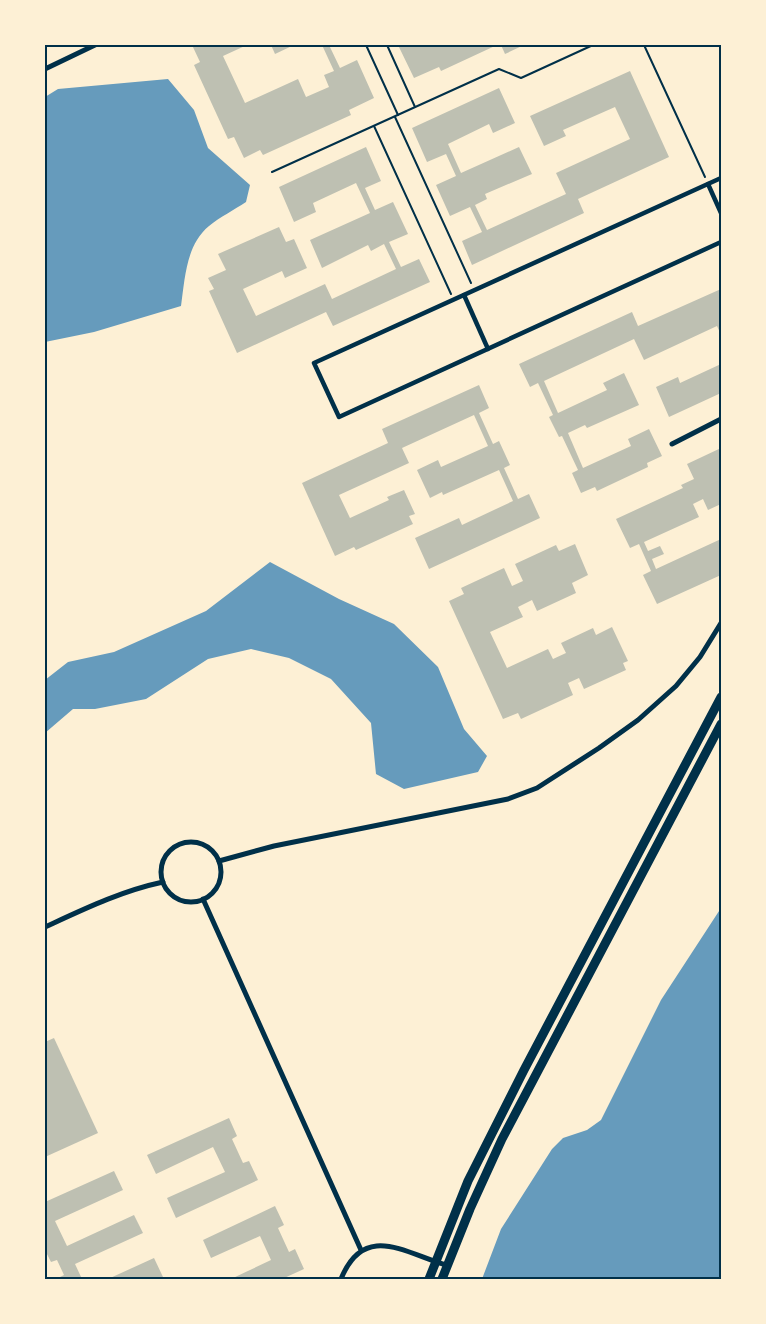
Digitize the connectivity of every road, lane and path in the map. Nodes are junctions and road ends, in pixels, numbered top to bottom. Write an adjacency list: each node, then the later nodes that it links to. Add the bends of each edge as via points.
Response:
1 (96, 45): 6 (street)
2 (366, 45): 8 (path)
3 (387, 45): 7 (path)
4 (593, 45): 7 (path, via 521,78 499,69)
5 (644, 45): 12 (path)
6 (45, 69)
7 (415, 107): 8 (path)
8 (396, 116): 9 (path); 15 (path)
9 (374, 126): 10 (path); 17 (path)
10 (272, 172)
11 (721, 178): 12 (street)
12 (708, 184): 13 (street); 15 (street)
13 (721, 213)
14 (721, 242): 18 (street)
15 (474, 290): 16 (street)
16 (464, 295): 17 (street); 18 (street)
17 (453, 300): 18 (street, via 314,363 339,417)
18 (488, 349)
19 (721, 419): 20 (street)
20 (672, 444)
21 (721, 623): 24 (street, via 676,686 644,715 537,788 508,799 274,846)
22 (721, 697): 29 (street, via 524,1070 468,1181)
23 (721, 724): 30 (street, via 502,1139)
24 (219, 861): 25 (street, via 212,850 201,843 182,843 166,856 161,869); 26 (street, via 220,880 214,891)
25 (163, 882): 26 (street, via 171,894 182,900); 27 (street, via 137,888)
26 (203, 899): 28 (street)
27 (45, 926)
28 (361, 1250): 29 (street, via 376,1245 391,1246); 31 (street, via 352,1258)
29 (434, 1262): 30 (street); 32 (street)
30 (446, 1265): 33 (street)
31 (341, 1279)
32 (429, 1279)
33 (442, 1279)

